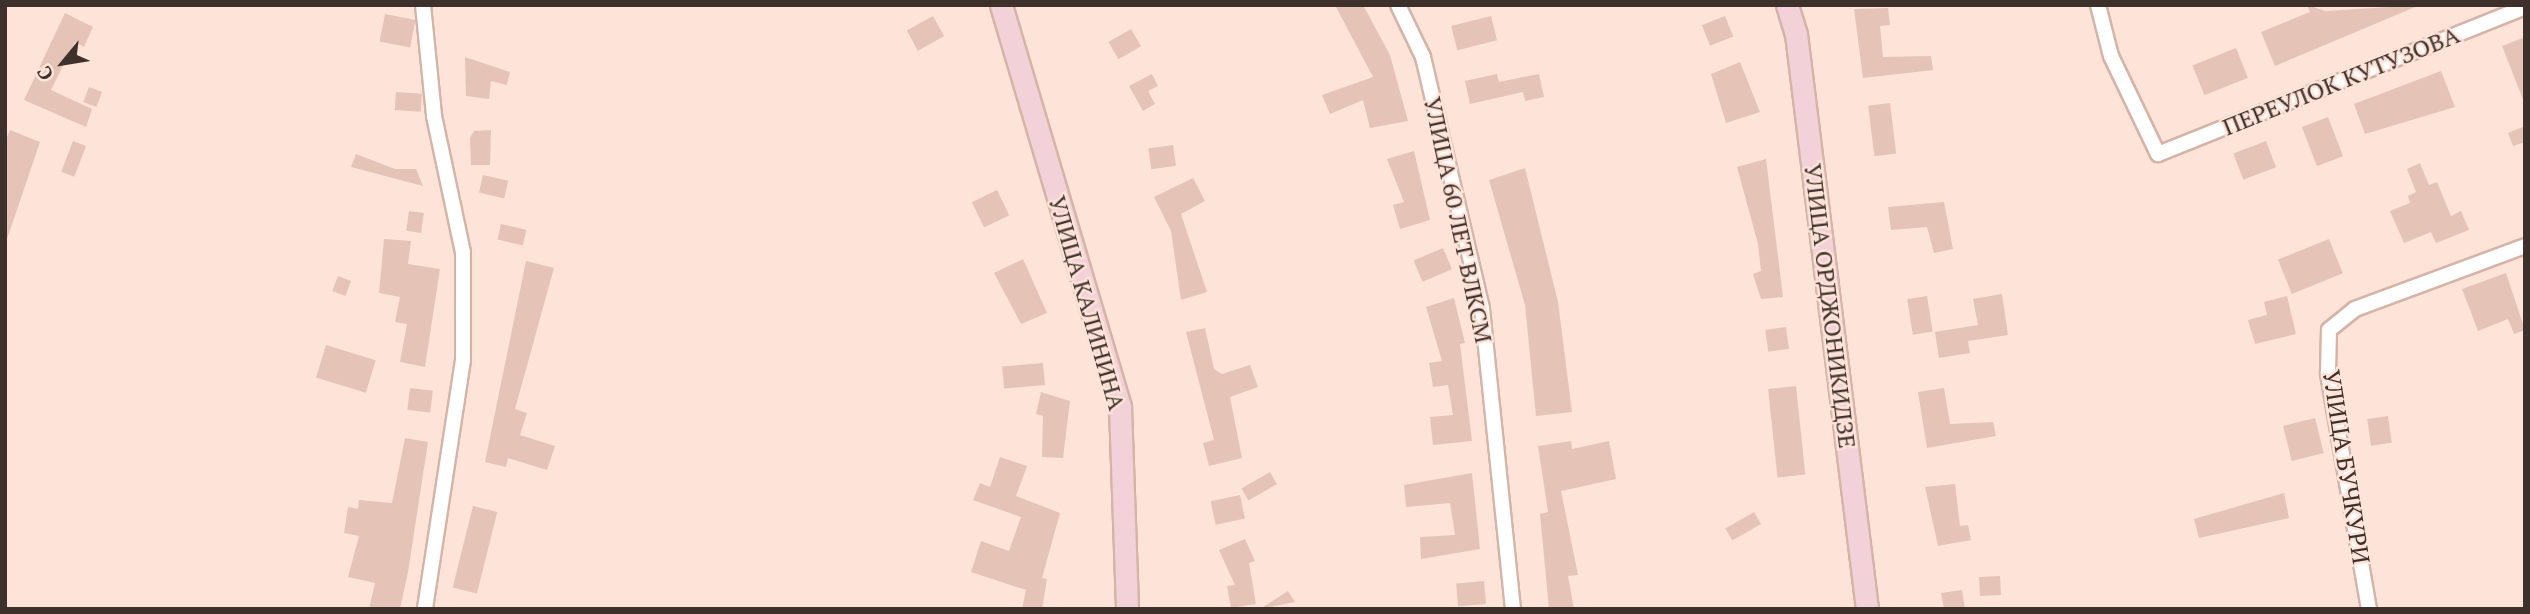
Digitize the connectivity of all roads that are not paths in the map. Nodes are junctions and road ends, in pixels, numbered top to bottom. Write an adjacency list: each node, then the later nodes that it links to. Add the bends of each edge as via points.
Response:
1 (423, 5): 8 (street, via 434,116 463,252 463,360)
2 (1001, 5): 9 (street, УЛИЦА КАЛИНИНА, via 1120,407)
3 (1398, 5): 10 (street, УЛИЦА 60 ЛЕТ ВЛКСМ, via 1423,57 1482,309)
4 (1787, 5): 11 (street, УЛИЦА ОРДЖОНИКИДЗЕ, via 1796,34)
5 (2098, 5): 6 (street, ПЕРЕУЛОК КУТУЗОВА, via 2111,56 2158,154)
6 (2525, 7)
7 (2525, 246): 12 (street, УЛИЦА БУЧКУРИ, via 2355,309 2329,330 2328,373)
8 (425, 609)
9 (1127, 609)
10 (1513, 609)
11 (1867, 609)
12 (2369, 609)

